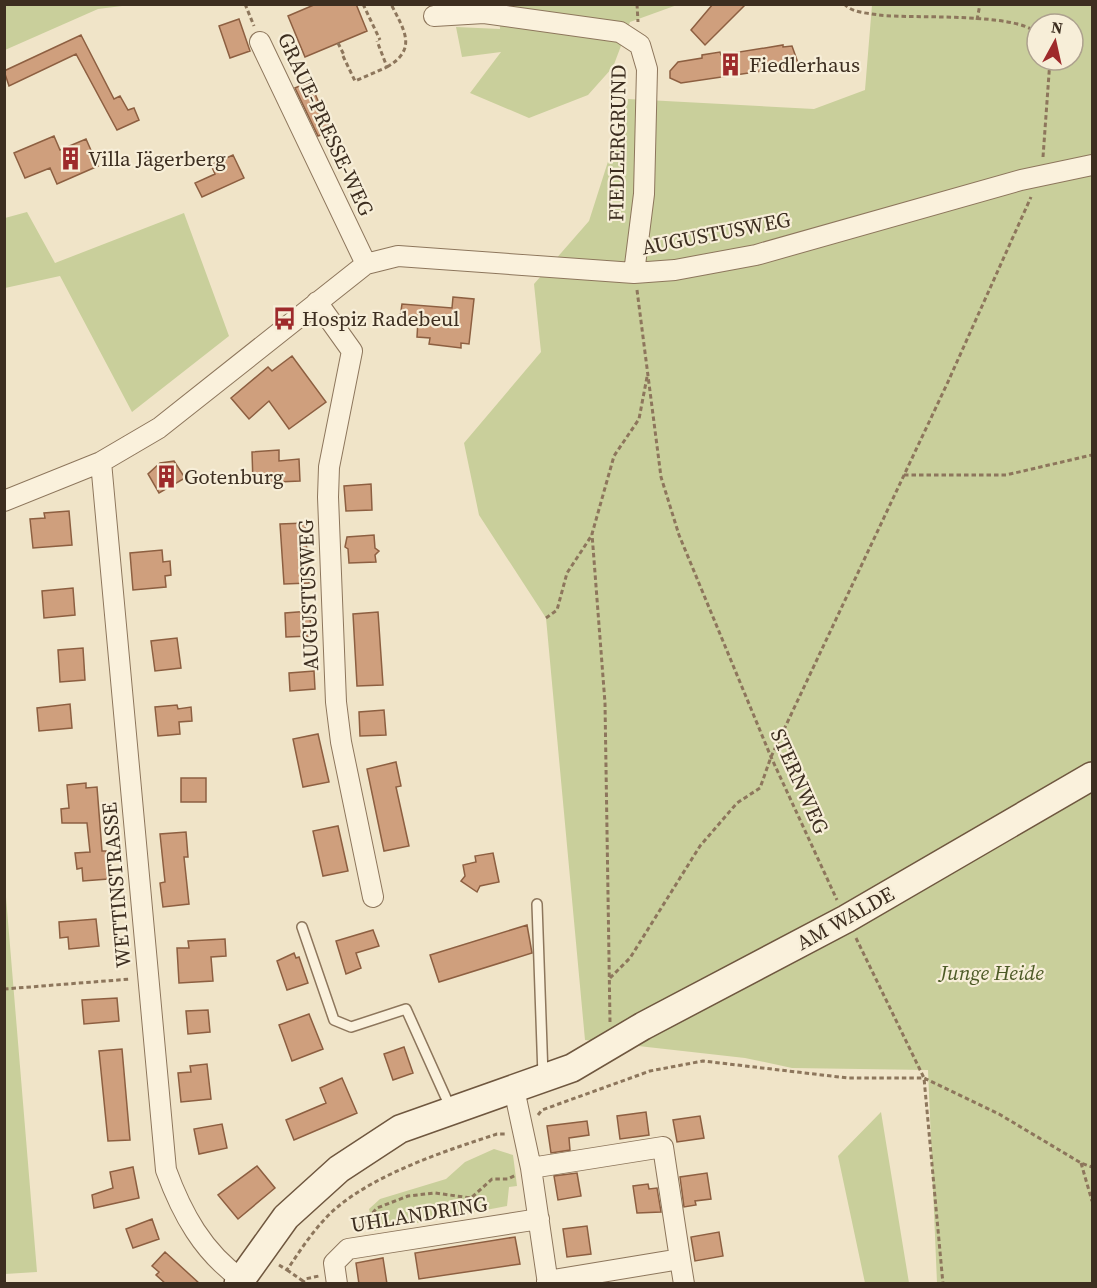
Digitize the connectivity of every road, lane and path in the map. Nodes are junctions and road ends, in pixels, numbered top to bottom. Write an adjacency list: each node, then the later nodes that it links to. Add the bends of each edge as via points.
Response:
1 (245, 4): 9 (path, GRAUE-PRESSE-WEG)
2 (363, 4): 11 (path)
3 (392, 4): 11 (path, via 403,28 406,47 399,60)
4 (844, 4): 7 (path, via 857,12)
5 (980, 4): 7 (path)
6 (434, 16): 16 (street, FIEDLERGRUND, via 484,14 620,32 640,45 647,69 644,194)
7 (977, 20): 8 (path, via 1002,20)
8 (1025, 29)
9 (260, 42): 15 (street, GRAUE-PRESSE-WEG, via 282,80)
10 (338, 43): 11 (path, via 355,81)
11 (387, 67)
12 (1049, 72): 14 (path)
13 (1092, 165): 14 (street, AUGUSTUSWEG)
14 (1040, 175): 16 (street, AUGUSTUSWEG, via 756,255 675,270); 21 (path)
15 (366, 264): 16 (street, AUGUSTUSWEG, via 398,256); 17 (street, AUGUSTUSWEG)
16 (634, 273): 18 (path, STERNWEG)
17 (317, 302): 20 (street, AUGUSTUSWEG, via 159,428); 27 (street, AUGUSTUSWEG, via 352,351 329,467 336,702)
18 (647, 373): 23 (path, via 639,419 614,456); 25 (path, STERNWEG, via 661,477 679,535)
19 (1092, 455): 21 (path, via 1006,475)
20 (101, 462): 22 (street, AUGUSTUSWEG); 31 (street, WETTINSTRASSE)
21 (904, 475): 25 (path)
22 (4, 501)
23 (592, 534): 24 (path, via 567,573 557,610); 32 (path, via 605,703)
24 (546, 618)
25 (771, 757): 29 (path, STERNWEG); 32 (path, via 760,788 737,803 700,846 630,958)
26 (1092, 776): 29 (street, AM WALDE)
27 (374, 897)
28 (537, 904): 36 (lane)
29 (846, 919): 34 (street, AM WALDE); 35 (path, STERNWEG)
30 (302, 927): 38 (lane, via 333,1020 351,1027 406,1008)
31 (148, 978): 33 (path); 51 (street, WETTINSTRASSE, via 166,1170 187,1221 220,1264)
32 (610, 978): 34 (path)
33 (4, 989)
34 (603, 1050): 36 (street, AM WALDE)
35 (924, 1078): 39 (path, via 848,1078 703,1060 650,1071 542,1110); 40 (path, via 999,1114); 55 (path)
36 (543, 1079): 37 (street, AM WALDE)
37 (514, 1089): 38 (street, AM WALDE); 39 (street)
38 (452, 1111): 51 (street, AM WALDE, via 400,1129 339,1170 286,1217)
39 (525, 1135): 42 (street); 48 (path, via 497,1134 443,1151 389,1175 336,1209)
40 (1081, 1163): 41 (path); 43 (path)
41 (1092, 1167)
42 (531, 1168): 44 (street); 45 (path, via 508,1179 492,1179 471,1198 435,1193 391,1201 377,1208 350,1238); 46 (street, via 663,1147)
43 (1092, 1201)
44 (538, 1219): 45 (street, UHLANDRING); 53 (street)
45 (348, 1249): 50 (street, UHLANDRING, via 334,1263)
46 (680, 1259): 49 (street); 54 (street)
47 (278, 1264): 48 (path)
48 (287, 1270): 52 (path)
49 (645, 1274): 53 (street)
50 (329, 1279): 52 (path)
51 (240, 1281)
52 (303, 1282)
53 (547, 1282)
54 (684, 1284)
55 (943, 1284)

